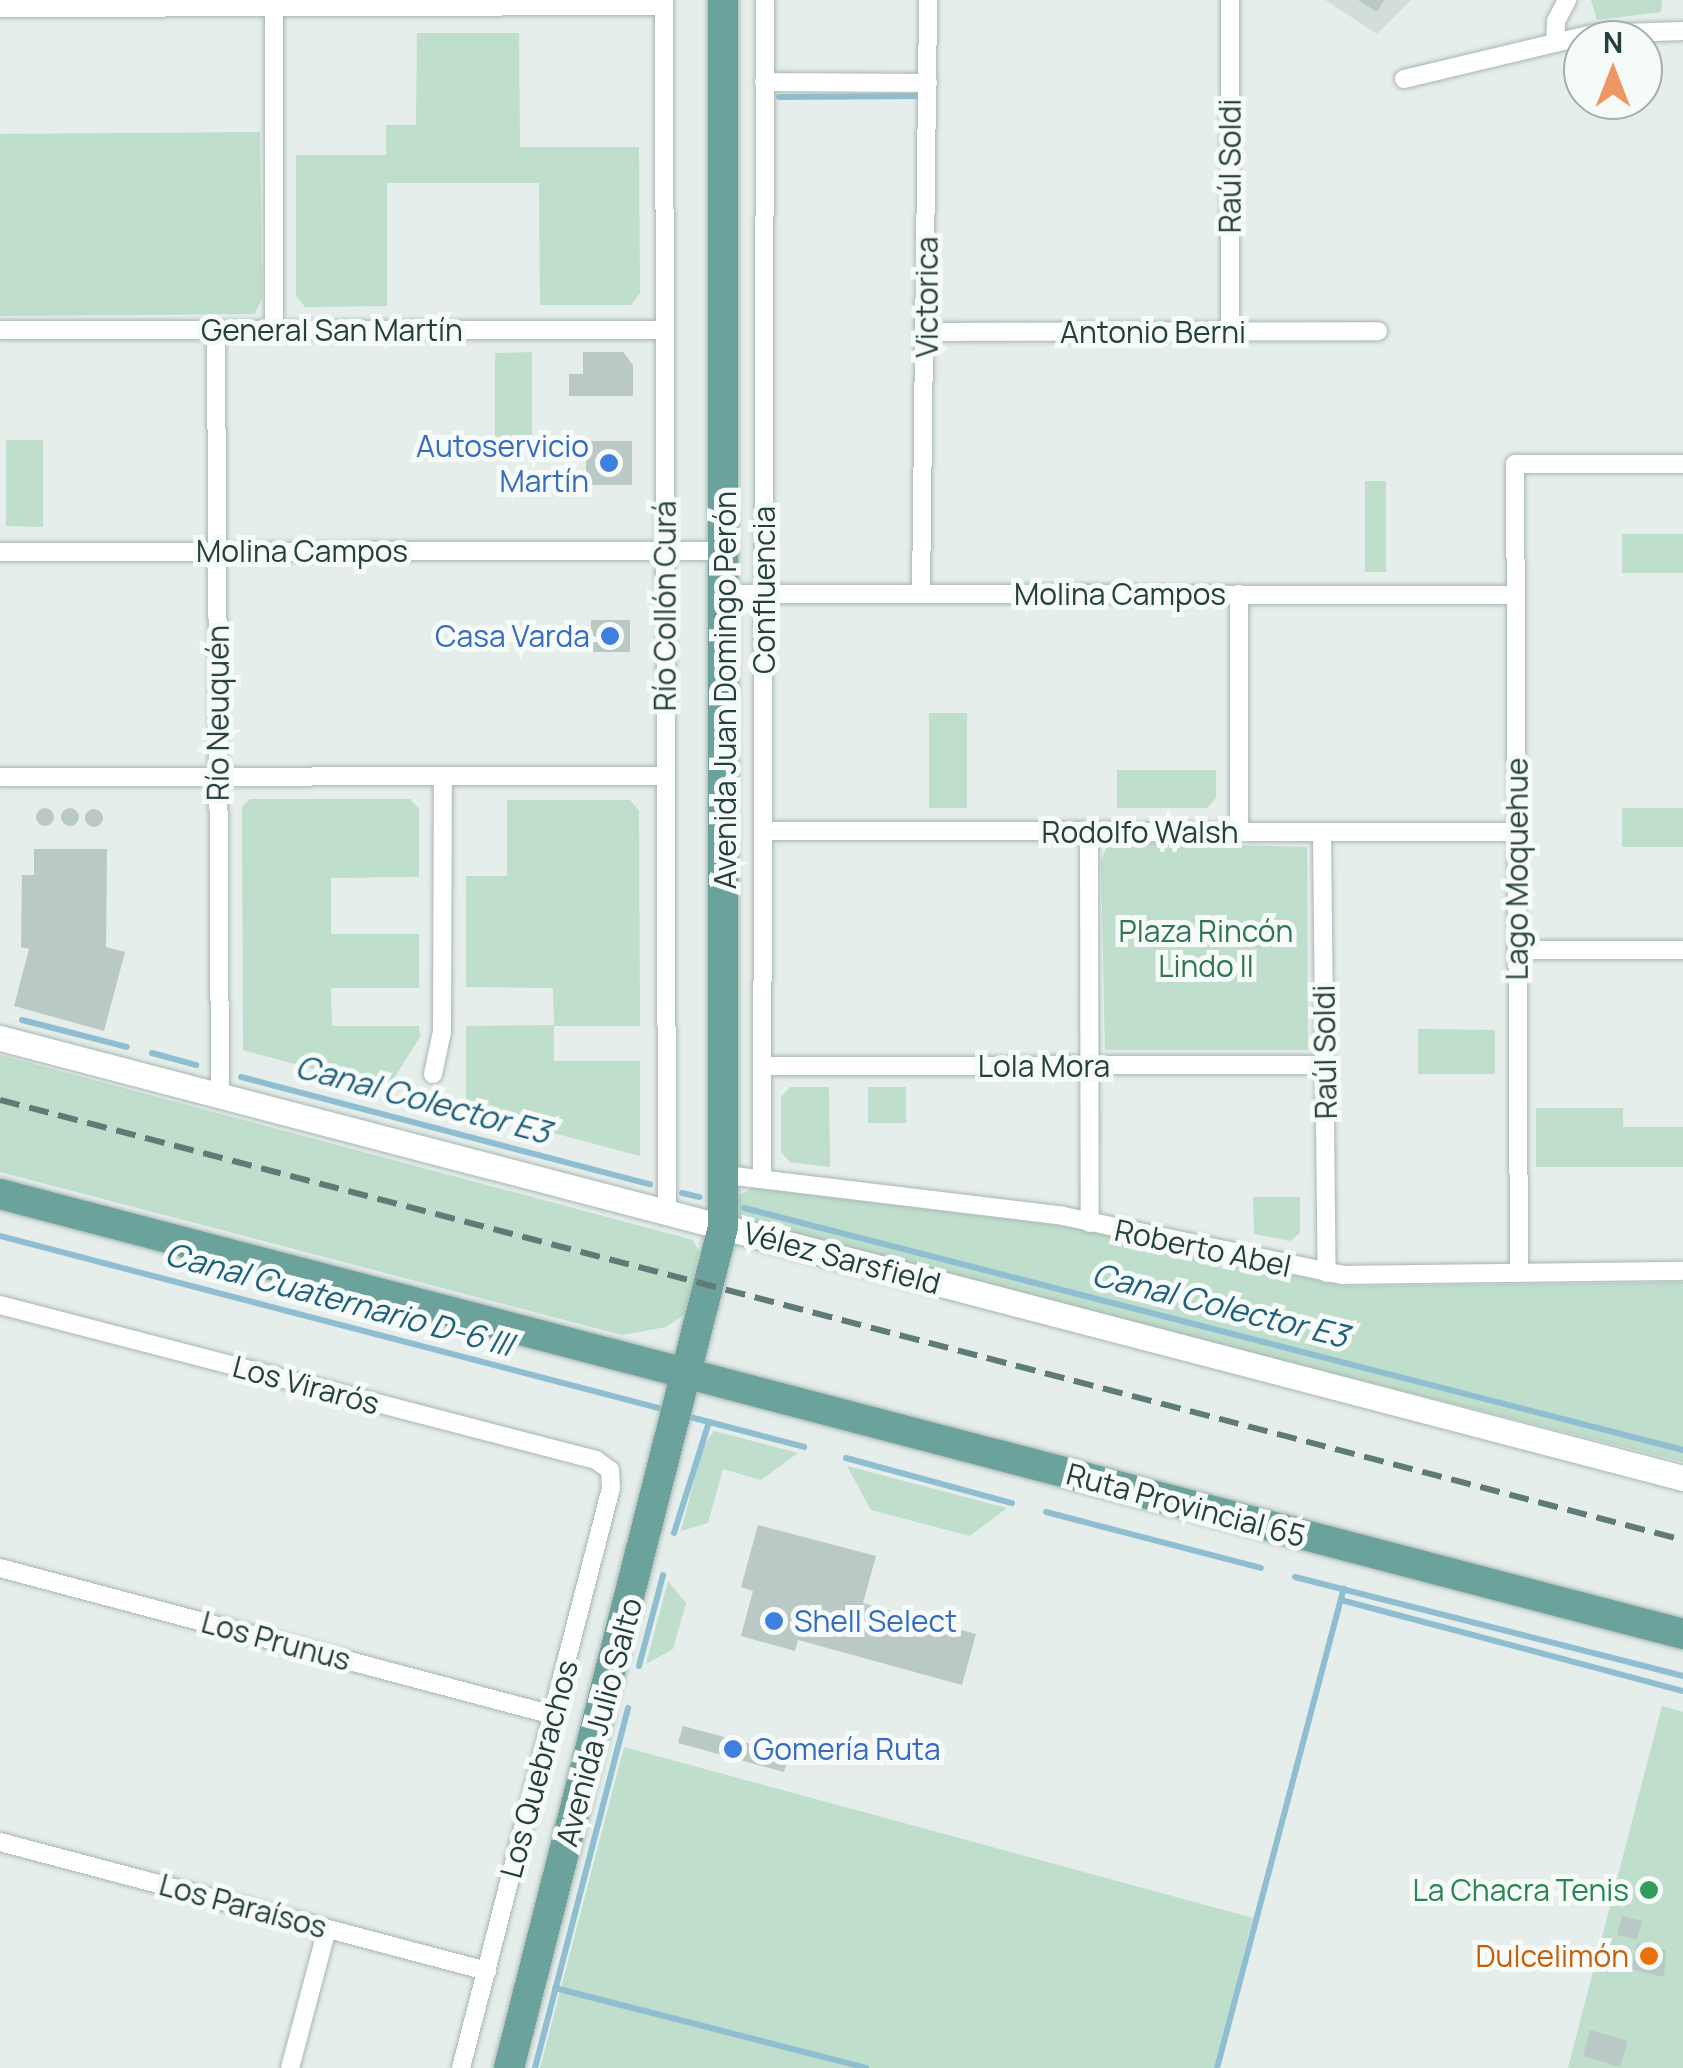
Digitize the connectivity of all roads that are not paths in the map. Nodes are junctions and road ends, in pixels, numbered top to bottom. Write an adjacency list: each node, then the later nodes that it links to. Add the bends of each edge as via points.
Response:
1 (723, 0): 24 (main road, Avenida Juan Domingo Perón)
2 (764, 0): 12 (street, Confluencia)
3 (928, 0): 13 (street, Victorica)
4 (1230, 0): 18 (street, Raúl Soldi)
5 (1567, 0): 10 (street, via 1556,20)
6 (664, 3): 7 (street); 17 (street, Río Collón Curá)
7 (274, 4): 8 (street); 16 (street)
8 (0, 8)
9 (1683, 31): 10 (street, via 1608,32)
10 (1555, 43): 11 (street)
11 (1404, 79)
12 (764, 82): 13 (street); 27 (street, Confluencia)
13 (928, 82): 20 (street, Victorica)
14 (0, 330): 15 (street, General San Martín)
15 (216, 330): 16 (street, General San Martín); 22 (street, Río Neuquén)
16 (274, 330): 17 (street, General San Martín)
17 (664, 330): 23 (street, Río Collón Curá)
18 (1230, 331): 19 (street, Antonio Berni); 20 (street, Antonio Berni)
19 (1378, 331)
20 (927, 332): 28 (street, Victorica)
21 (1683, 464): 30 (street, Lago Moquehue, via 1515,464)
22 (217, 551): 23 (street, Molina Campos); 25 (street, Molina Campos); 32 (street, Río Neuquén)
23 (664, 551): 24 (street, Molina Campos); 34 (street, Río Collón Curá)
24 (724, 551): 26 (main road, Avenida Juan Domingo Perón)
25 (0, 552)
26 (724, 594): 27 (street, Molina Campos); 48 (main road, Avenida Juan Domingo Perón)
27 (764, 594): 28 (street, Molina Campos); 35 (street, Confluencia)
28 (921, 594): 29 (street, Molina Campos)
29 (1239, 594): 30 (street, Molina Campos); 37 (street)
30 (1516, 595): 39 (street, Lago Moquehue)
31 (0, 776): 32 (street)
32 (218, 776): 33 (street); 47 (street, Río Neuquén)
33 (442, 776): 34 (street); 46 (street, via 442,1032)
34 (664, 776): 51 (street, Río Collón Curá)
35 (763, 831): 36 (street, Rodolfo Walsh); 43 (street, Confluencia)
36 (1089, 832): 37 (street, Rodolfo Walsh); 44 (street)
37 (1239, 832): 38 (street, Rodolfo Walsh)
38 (1322, 832): 39 (street, Rodolfo Walsh); 45 (street, Raúl Soldi)
39 (1517, 832): 40 (street, Lago Moquehue)
40 (1518, 950): 41 (street); 56 (street, Lago Moquehue)
41 (1683, 950)
42 (0, 1038): 47 (street, Vélez Sarsfield)
43 (763, 1066): 44 (street, Lola Mora); 49 (street, Confluencia)
44 (1090, 1066): 45 (street, Lola Mora); 52 (street)
45 (1325, 1066): 55 (street, Raúl Soldi)
46 (433, 1074)
47 (220, 1096): 51 (street, Vélez Sarsfield)
48 (726, 1174): 49 (street, Roberto Abel); 53 (main road, Avenida Juan Domingo Perón)
49 (762, 1179): 52 (street, Roberto Abel)
50 (0, 1194): 58 (main road, Ruta Provincial 65)
51 (667, 1212): 53 (street, Vélez Sarsfield)
52 (1090, 1223): 55 (street, Roberto Abel)
53 (723, 1227): 58 (main road, Avenida Juan Domingo Perón); 60 (street, Vélez Sarsfield)
54 (1683, 1271): 56 (street, Roberto Abel)
55 (1327, 1273): 56 (street, Roberto Abel)
56 (1519, 1274)
57 (0, 1305): 59 (street, Los Virarós, via 596,1460)
58 (690, 1376): 62 (main road, Ruta Provincial 65); 69 (main road, Avenida Julio Salto)
59 (610, 1470): 63 (street, Los Quebrachos, via 612,1488)
60 (1683, 1478)
61 (0, 1568): 63 (street, Los Prunus)
62 (1683, 1634)
63 (553, 1714): 66 (street, Los Quebrachos)
64 (0, 1842): 65 (street, Los Paraísos)
65 (327, 1928): 66 (street, Los Paraísos); 67 (street)
66 (486, 1971): 68 (street, Los Quebrachos)
67 (290, 2068)
68 (462, 2068)
69 (509, 2068)

